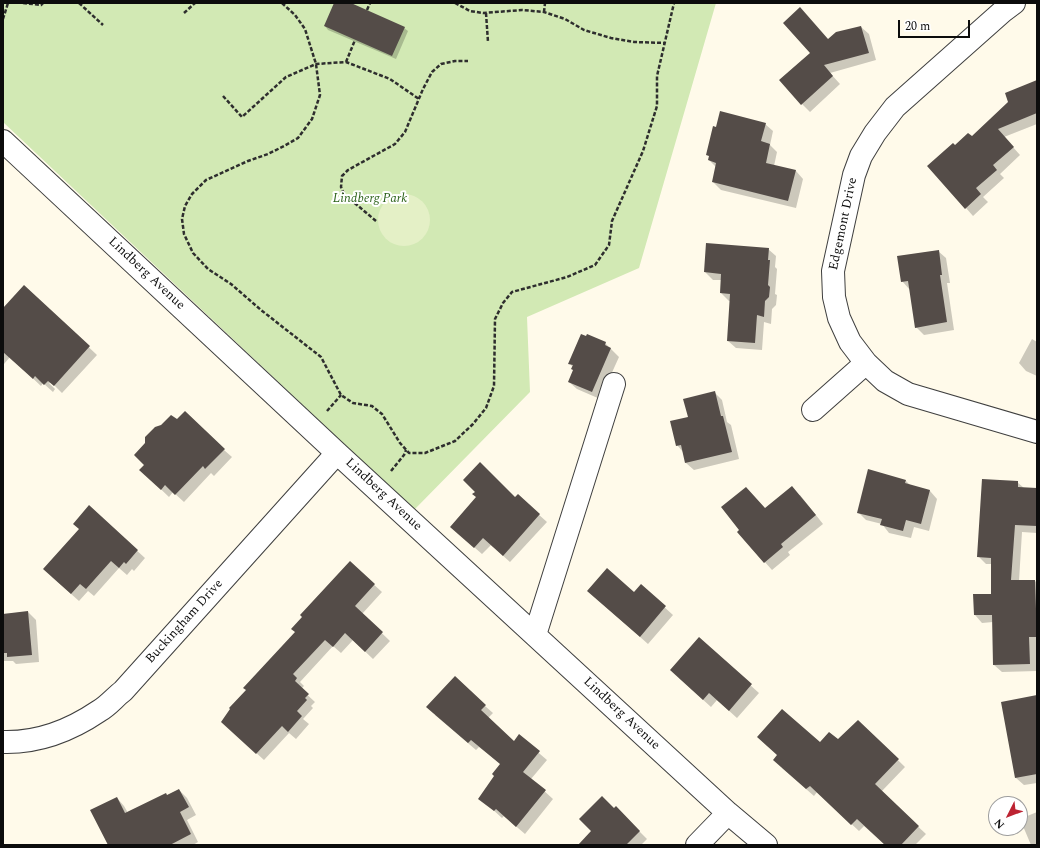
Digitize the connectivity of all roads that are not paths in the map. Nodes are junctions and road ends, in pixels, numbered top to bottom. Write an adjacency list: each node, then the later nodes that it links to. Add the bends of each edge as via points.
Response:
1 (1014, 3): 3 (street, Edgemont Drive, via 895,107 874,133 861,156 854,175 833,271 834,297 839,318 850,342)
2 (3, 141): 7 (street, Lindberg Avenue)
3 (866, 363): 5 (street); 6 (street, Edgemont Drive, via 885,381 908,394)
4 (614, 384): 8 (street)
5 (813, 410)
6 (1037, 432)
7 (338, 453): 8 (street, Lindberg Avenue); 9 (street, Buckingham Drive, via 123,691 101,710 70,728 42,738)
8 (535, 636): 10 (street, Lindberg Avenue)
9 (3, 742)
10 (728, 813): 11 (street); 12 (street, Lindberg Avenue)
11 (697, 845)
12 (766, 845)

